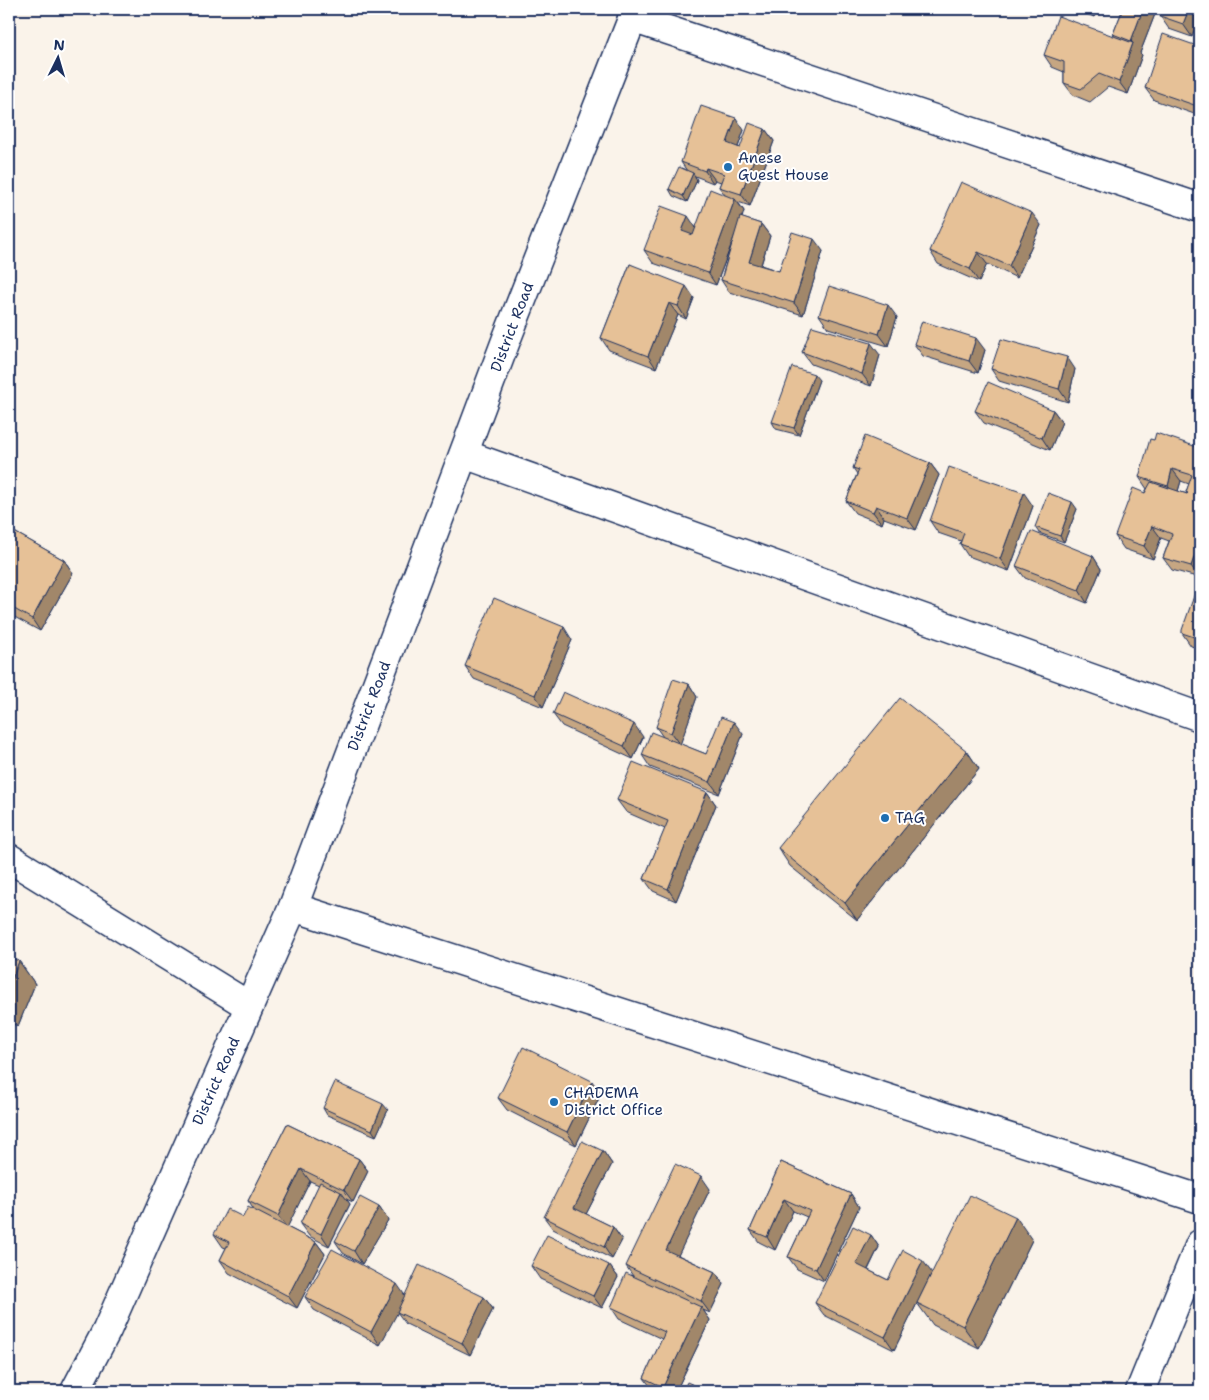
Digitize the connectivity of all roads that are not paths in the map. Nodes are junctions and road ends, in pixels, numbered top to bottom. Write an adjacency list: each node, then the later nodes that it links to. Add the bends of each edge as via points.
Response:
1 (634, 14): 2 (street); 3 (street, District Road)
2 (1200, 208)
3 (464, 454): 4 (street); 6 (street, District Road)
4 (1200, 717)
5 (9, 858): 7 (street)
6 (293, 907): 7 (street, District Road); 8 (street)
7 (249, 1006): 10 (street, District Road, via 110,1322)
8 (1200, 1199)
9 (1200, 1244): 11 (street)
10 (75, 1391)
11 (1140, 1391)

